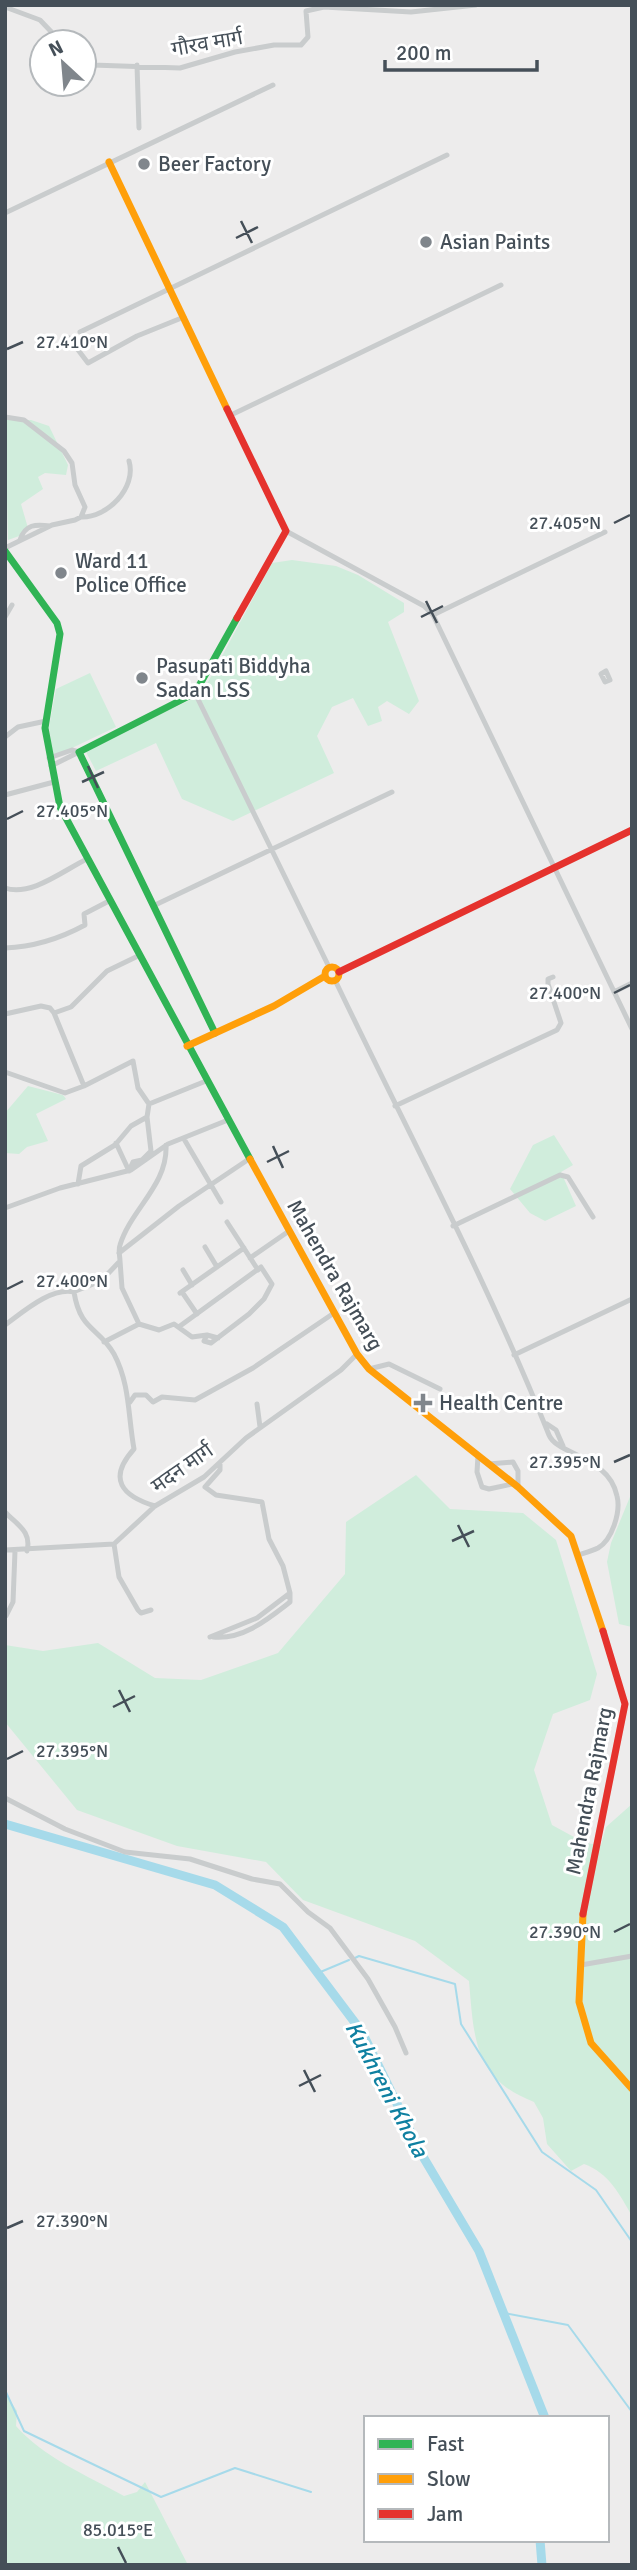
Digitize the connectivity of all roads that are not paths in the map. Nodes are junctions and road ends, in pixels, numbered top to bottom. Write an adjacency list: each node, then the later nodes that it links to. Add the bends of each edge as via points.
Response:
1 (476, 5): 5 (street, गौरव मार्ग, via 411,12 324,7 306,11 308,37 301,45 235,51 180,68)
2 (5, 7): 3 (street, via 40,20)
3 (48, 28)
4 (98, 65): 5 (street, गौरव मार्ग)
5 (137, 65): 7 (street)
6 (273, 85): 9 (street)
7 (139, 128)
8 (447, 155): 12 (street)
9 (109, 162): 10 (street); 12 (main road)
10 (6, 212)
11 (501, 285): 16 (street)
12 (170, 289): 13 (main road); 14 (street)
13 (184, 317): 15 (street, via 136,336 88,363); 16 (main road)
14 (80, 332)
15 (69, 338)
16 (231, 415): 20 (main road)
17 (5, 417): 19 (street, via 24,420 66,453 85,507)
18 (129, 461): 19 (street, via 131,481 119,500 90,517)
19 (80, 517): 22 (street, via 50,526)
20 (286, 531): 24 (street); 26 (main road)
21 (605, 532): 24 (street)
22 (5, 550): 27 (main road, Mahendra Rajmarg, via 60,634)
23 (12, 605): 25 (street)
24 (433, 615): 37 (street)
25 (5, 617)
26 (195, 693): 29 (main road); 35 (street)
27 (46, 722): 28 (street, via 18,727); 30 (main road, Mahendra Rajmarg)
28 (5, 737)
29 (79, 752): 30 (street); 40 (main road)
30 (50, 762): 31 (main road, Mahendra Rajmarg)
31 (54, 782): 33 (street); 36 (main road, Mahendra Rajmarg, via 60,807)
32 (392, 792): 35 (street)
33 (5, 795)
34 (632, 830): 37 (main road)
35 (272, 849): 40 (street); 43 (street)
36 (87, 859): 38 (street, via 29,888); 39 (main road, Mahendra Rajmarg)
37 (554, 867): 44 (main road); 49 (street)
38 (5, 888)
39 (109, 901): 41 (street, via 84,914 85,925 66,936); 42 (main road, Mahendra Rajmarg)
40 (153, 906): 53 (main road)
41 (5, 948)
42 (138, 956): 50 (street, via 107,971 71,1007); 54 (main road, Mahendra Rajmarg)
43 (329, 967): 44 (main road); 45 (main road)
44 (339, 971): 47 (main road)
45 (325, 976): 47 (main road); 53 (main road)
46 (553, 976): 59 (street, via 548,985 561,1023 557,1030)
47 (335, 980): 59 (street)
48 (632, 984): 49 (street)
49 (614, 992): 52 (street)
50 (54, 1013): 51 (street, via 41,1006); 57 (street)
51 (5, 1014)
52 (632, 1029)
53 (215, 1033): 54 (main road)
54 (187, 1046): 56 (main road, Mahendra Rajmarg)
55 (5, 1072): 57 (street, via 65,1093)
56 (206, 1081): 58 (street); 61 (main road, Mahendra Rajmarg)
57 (84, 1086): 58 (street, via 133,1061 138,1088)
58 (149, 1104): 60 (street)
59 (395, 1106): 73 (street)
60 (148, 1117): 63 (street, via 131,1126); 66 (street, via 151,1151 133,1162)
61 (228, 1120): 62 (street); 65 (main road, Mahendra Rajmarg)
62 (184, 1139): 64 (street); 68 (street)
63 (116, 1143): 66 (street); 67 (street, via 82,1166)
64 (166, 1145): 66 (street); 77 (street, via 167,1161)
65 (250, 1159): 68 (street); 74 (main road, Mahendra Rajmarg)
66 (129, 1171): 67 (street)
67 (78, 1184): 70 (street)
68 (211, 1186): 69 (street); 77 (street)
69 (221, 1202)
70 (5, 1208)
71 (593, 1217): 73 (street, via 568,1177 560,1175)
72 (227, 1222): 76 (street)
73 (453, 1226): 93 (street)
74 (289, 1231): 78 (street); 86 (main road, Mahendra Rajmarg)
75 (205, 1247): 80 (street)
76 (244, 1248): 78 (street); 80 (street)
77 (118, 1253): 79 (street)
78 (250, 1258): 82 (street)
79 (120, 1261): 84 (street, via 101,1281); 88 (street, via 122,1288)
80 (217, 1267): 83 (street)
81 (183, 1270): 83 (street)
82 (258, 1270): 87 (street); 90 (street, via 261,1268 272,1284 264,1299 218,1338 207,1343 207,1335 192,1337)
83 (192, 1285): 87 (street, via 181,1292)
84 (73, 1292): 89 (street, via 64,1290); 91 (street, via 81,1319)
85 (632, 1299): 93 (street)
86 (334, 1313): 92 (main road, Mahendra Rajmarg); 96 (street, via 253,1368 195,1400 162,1397 153,1402 146,1395 135,1395)
87 (197, 1314): 90 (street)
88 (139, 1324): 90 (street, via 159,1330 169,1324); 91 (street)
89 (5, 1325)
90 (180, 1326)
91 (104, 1342): 96 (street, via 114,1354)
92 (357, 1354): 94 (main road, Mahendra Rajmarg); 98 (street, मदन मार्ग)
93 (514, 1355): 109 (street, via 551,1439 600,1468 615,1489 616,1521 601,1546)
94 (369, 1369): 95 (street, via 389,1364); 99 (main road, Mahendra Rajmarg)
95 (440, 1389)
96 (129, 1402): 103 (street, via 134,1449 122,1465 121,1484 133,1499)
97 (257, 1404): 98 (street)
98 (260, 1427): 100 (street, मदन मार्ग)
99 (478, 1456): 101 (main road, Mahendra Rajmarg); 102 (street, via 482,1487)
100 (220, 1464): 103 (street, मदन मार्ग); 110 (street, via 205,1487 216,1496 262,1502 269,1539)
101 (488, 1464): 102 (main road, Mahendra Rajmarg); 102 (street, via 513,1462 518,1471)
102 (516, 1485): 109 (main road, Mahendra Rajmarg, via 570,1536)
103 (155, 1506): 105 (street, मदन मार्ग)
104 (5, 1512): 108 (street, via 23,1527)
105 (114, 1544): 108 (street); 111 (street, via 121,1581 141,1613)
106 (5, 1550): 107 (street)
107 (15, 1551): 108 (street); 112 (street, via 13,1602)
108 (27, 1551)
109 (578, 1555): 115 (main road, Mahendra Rajmarg, via 625,1704 582,1920)
110 (290, 1593): 110 (street, via 257,1618 210,1637 243,1633 263,1623 290,1602)
111 (151, 1610)
112 (6, 1616)
113 (5, 1798): 116 (street, via 65,1829 125,1852 190,1859 280,1884 330,1928 368,1979)
114 (632, 1956): 115 (street)
115 (580, 1965): 117 (main road, Mahendra Rajmarg, via 579,2002 591,2043)
116 (406, 2053)
117 (632, 2089)

